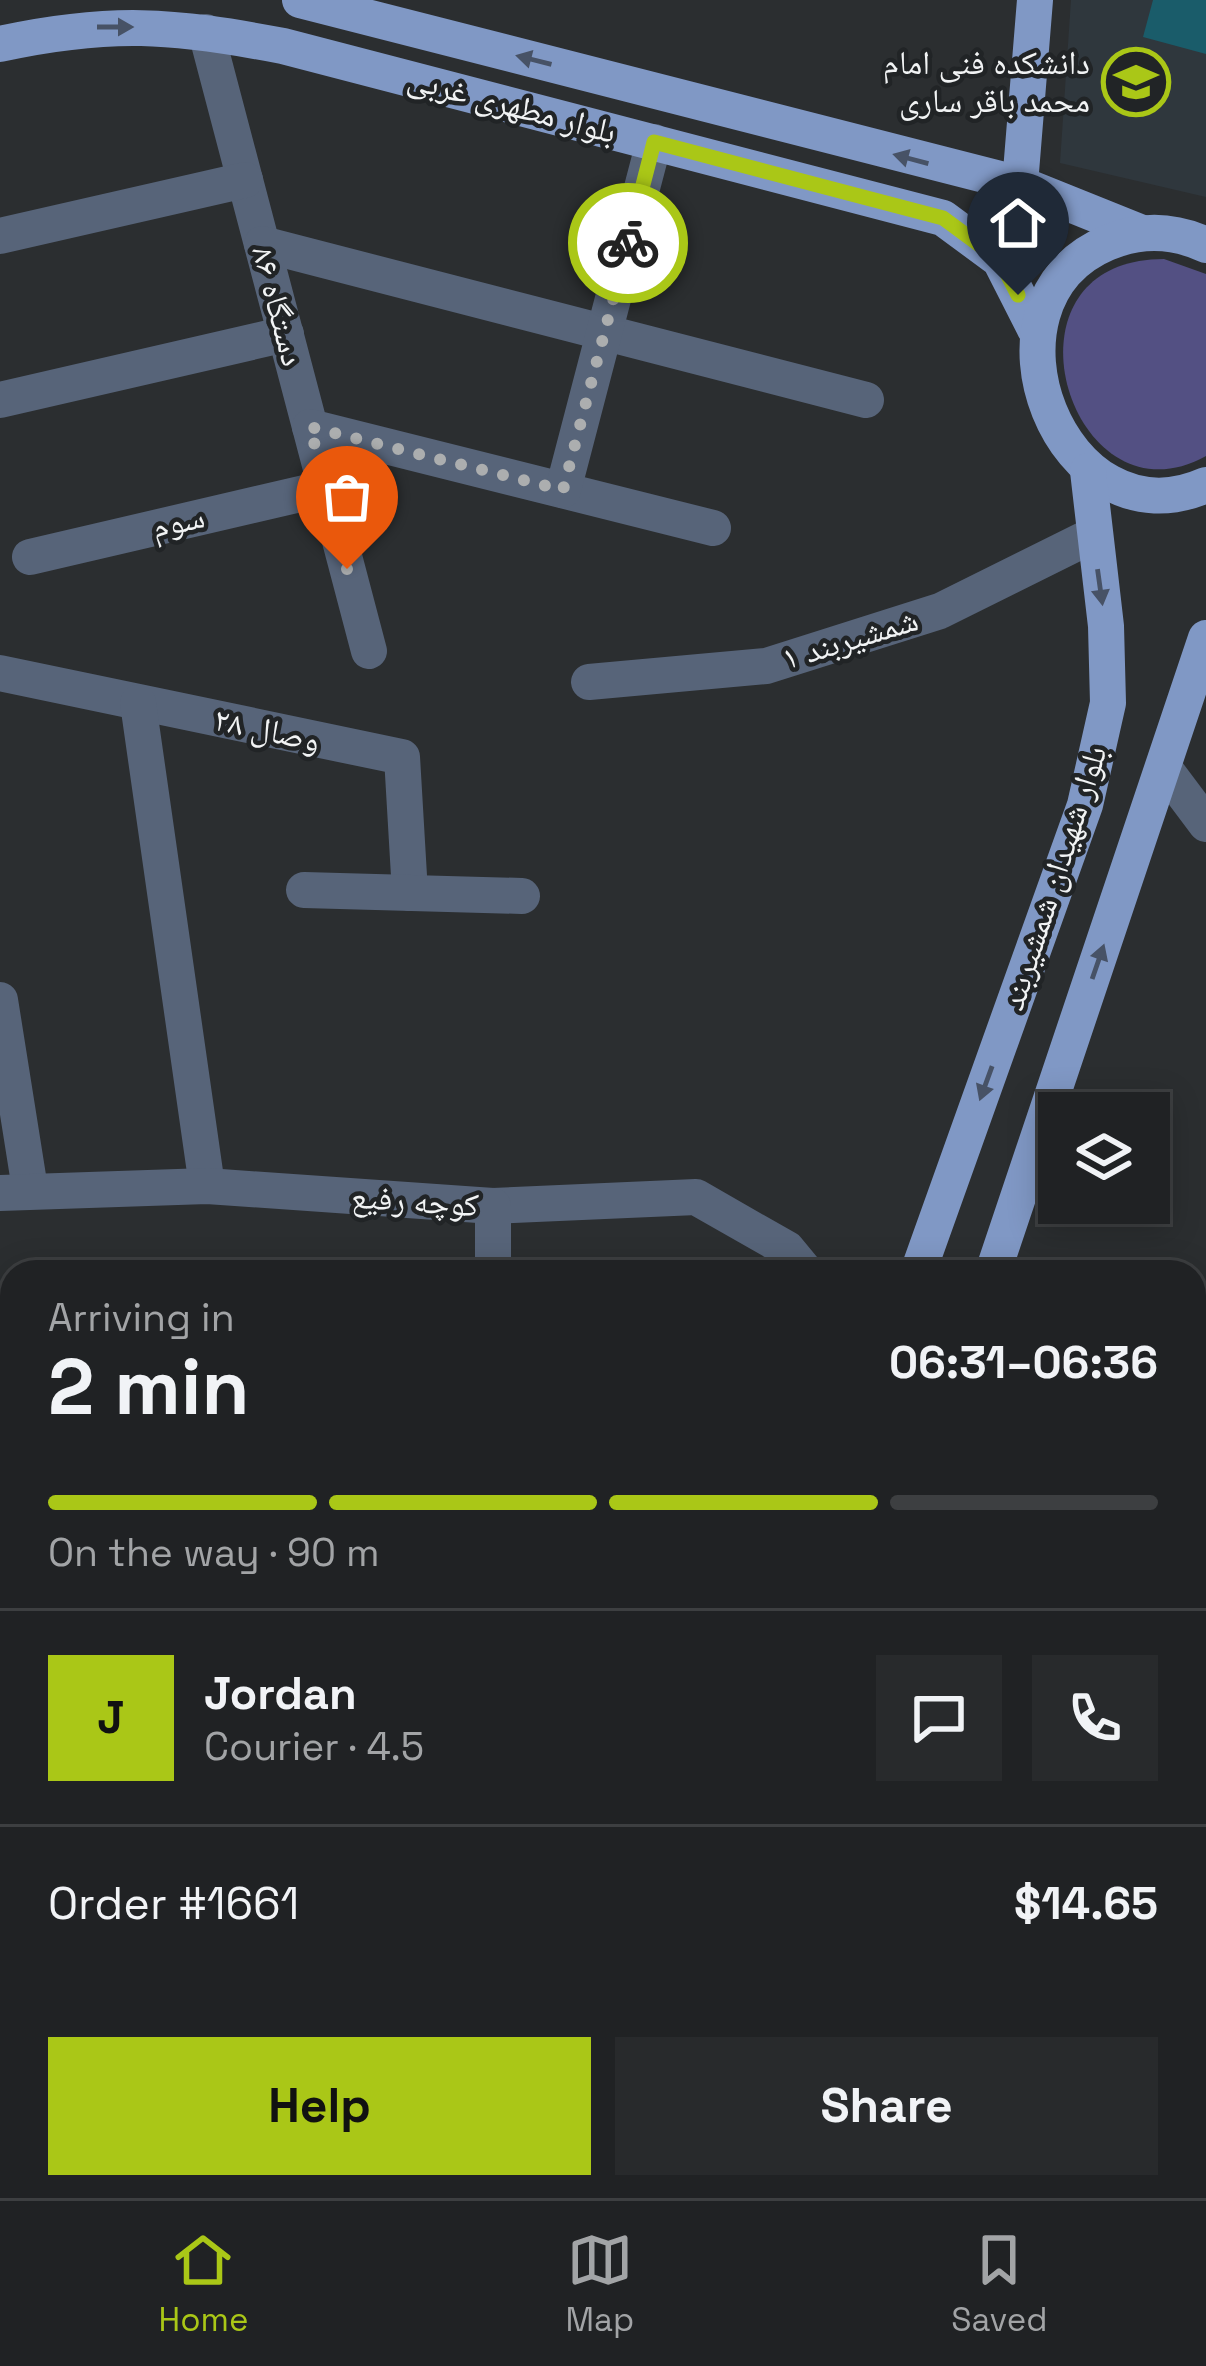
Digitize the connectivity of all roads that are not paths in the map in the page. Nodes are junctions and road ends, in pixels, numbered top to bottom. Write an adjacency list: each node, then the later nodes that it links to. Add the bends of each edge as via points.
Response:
1 (300, 0): 5 (main road, بلوار مطهری غربی, one-way to 1)
2 (1035, 0): 8 (main road)
3 (208, 16): 4 (main road, بلوار مطهری غربی, one-way to 3, via 81,26); 6 (main road, بلوار مطهری غربی, via 283,46); 7 (street, دستگاه ۸۶)
4 (0, 44)
5 (667, 94): 6 (main road); 8 (main road, بلوار مطهری غربی, one-way to 5)
6 (654, 142): 13 (main road, بلوار مطهری غربی, via 943,218 1000,260); 14 (street)
7 (245, 180): 10 (street); 12 (street, دستگاه ۸۶)
8 (1020, 184): 9 (main road, بلوار مطهری غربی)
9 (1155, 233): 11 (main road, بلوار مطهری غربی); 13 (main road, via 1094,248 1074,263)
10 (0, 236)
11 (1206, 242)
12 (262, 244): 14 (street); 15 (street, دستگاه ۸۶)
13 (1035, 329): 19 (main road, via 1037,380 1064,442)
14 (604, 332): 17 (street); 22 (street)
15 (286, 334): 16 (street); 18 (street, دستگاه ۸۶)
16 (0, 400)
17 (866, 400)
18 (310, 427): 21 (street, دستگاه ۸۶); 22 (street)
19 (1088, 471): 20 (main road, via 1139,494); 24 (main road, بلوار شهیدان شمشیربند)
20 (1206, 485)
21 (326, 488): 25 (street, سوم); 27 (street, دستگاه ۸۶)
22 (563, 490): 23 (street)
23 (713, 528)
24 (1093, 535): 29 (street, شمشیربند ۱, via 940,611 766,666); 42 (main road, بلوار شهیدان شمشیربند, one-way to 42, via 1108,703 1084,806)
25 (30, 557)
26 (1206, 638): 31 (main road, بلوار شهیدان شمشیربند)
27 (369, 651)
28 (0, 674): 30 (street, وصال ۲۸)
29 (589, 682)
30 (138, 704): 34 (street, وصال ۲۸, via 403,758); 37 (street)
31 (1164, 768): 32 (street); 43 (main road, بلوار شهیدان شمشیربند, one-way to 31)
32 (1206, 824)
33 (304, 890): 34 (street)
34 (410, 892): 35 (street)
35 (522, 896)
36 (0, 1000): 38 (street)
37 (207, 1186): 38 (street, کوچه رفیع); 39 (street, کوچه رفیع)
38 (15, 1191)
39 (494, 1206): 40 (street); 41 (street, کوچه رفیع, via 696,1197)
40 (493, 1260)
41 (796, 1260)
42 (922, 1260)
43 (997, 1260)

